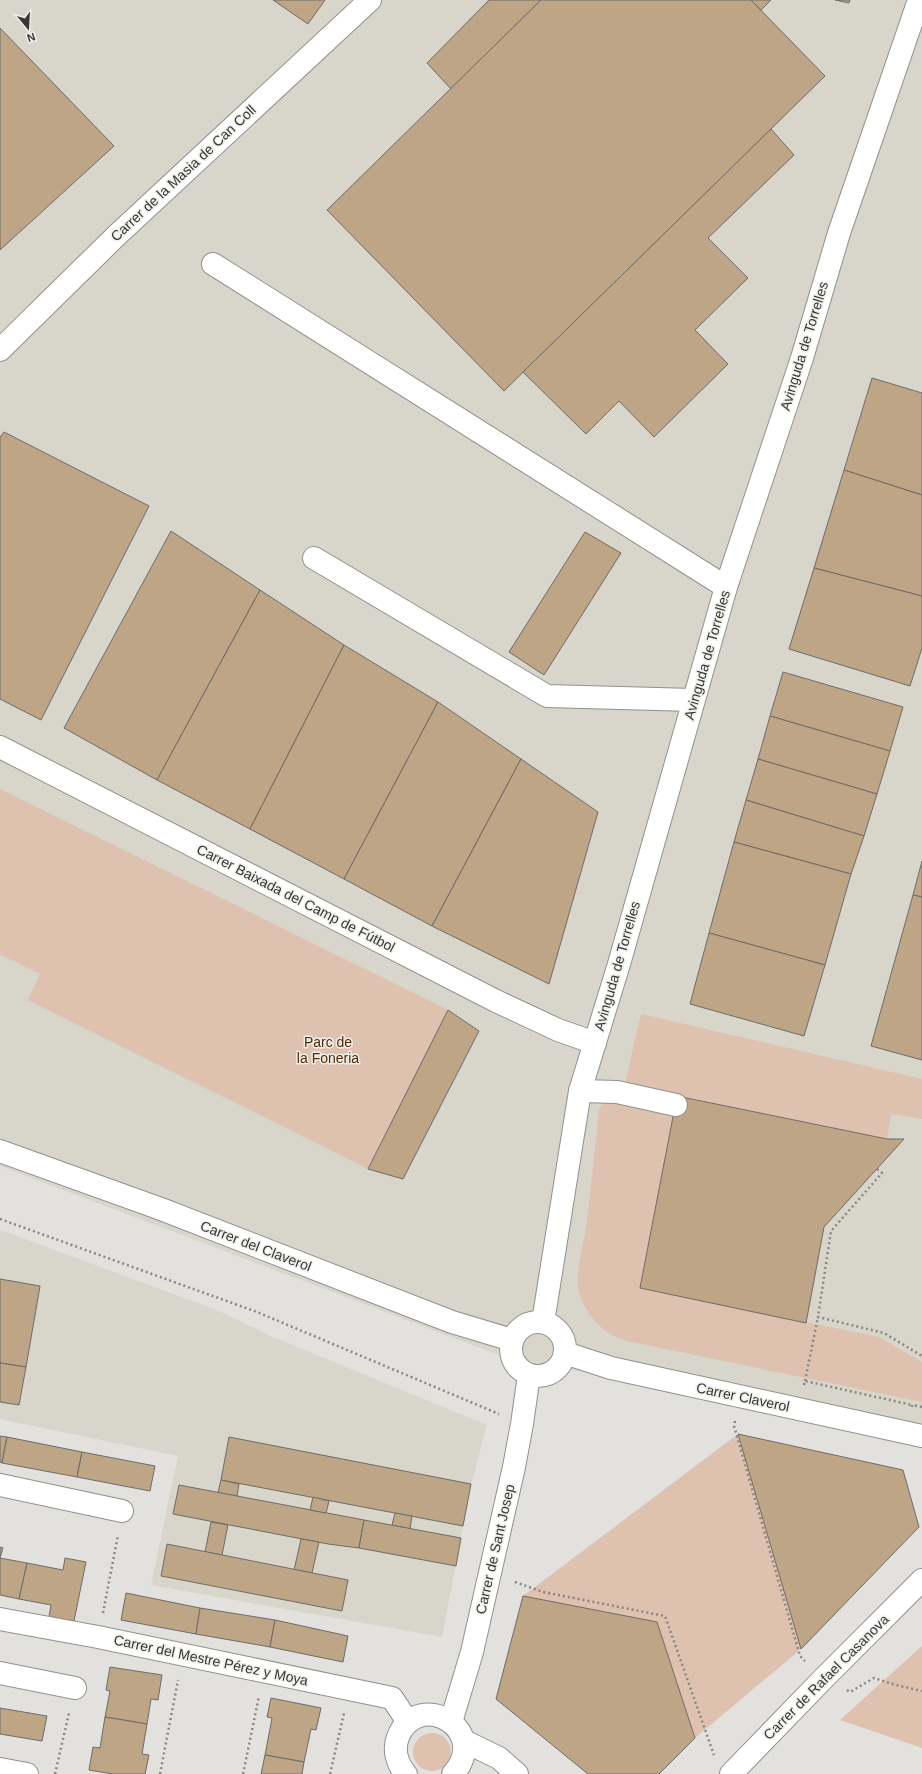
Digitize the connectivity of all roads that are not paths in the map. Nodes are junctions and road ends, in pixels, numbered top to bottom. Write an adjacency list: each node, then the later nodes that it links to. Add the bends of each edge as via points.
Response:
1 (370, 0): 4 (street, Carrer de la Masia de Can Coll, via 113,239)
2 (920, 0): 6 (street, Avinguda de Torrelles, via 839,233 802,358)
3 (213, 264): 6 (street)
4 (0, 350)
5 (314, 558): 7 (street, via 547,696)
6 (726, 588): 7 (street, Avinguda de Torrelles)
7 (693, 700): 9 (street, Avinguda de Torrelles)
8 (0, 747): 9 (street, Carrer Baixada del Camp de Fútbol, via 496,1000 558,1030)
9 (595, 1043): 10 (street, Avinguda de Torrelles)
10 (580, 1091): 11 (street, via 617,1092); 13 (street, Avinguda de Torrelles)
11 (676, 1105)
12 (0, 1151): 14 (street, Carrer del Claverol, via 161,1209 452,1322)
13 (543, 1322): 14 (street, via 527,1324 519,1329); 15 (street, via 562,1335)
14 (512, 1340): 16 (street, via 512,1358 517,1367)
15 (565, 1353): 16 (street, via 557,1369 544,1376); 17 (street, Carrer Claverol, via 611,1368)
16 (529, 1375): 25 (street, Carrer de Sant Josep, via 522,1424 490,1573 472,1652)
17 (922, 1436)
18 (0, 1484): 19 (street)
19 (122, 1511)
20 (920, 1585): 27 (street, Carrer de Rafael Casanova, via 824,1678)
21 (0, 1619): 24 (street, Carrer del Mestre Pérez y Moya, via 392,1698)
22 (0, 1673): 23 (street)
23 (75, 1688)
24 (408, 1722): 25 (street, via 430,1714 441,1716); 30 (street, via 396,1742 399,1764)
25 (451, 1722): 26 (street)
26 (464, 1742): 31 (street, via 460,1767); 32 (street, via 499,1758)
27 (723, 1766)
28 (0, 1769): 29 (street)
29 (27, 1774)
30 (406, 1774)
31 (453, 1774)
32 (517, 1774)

